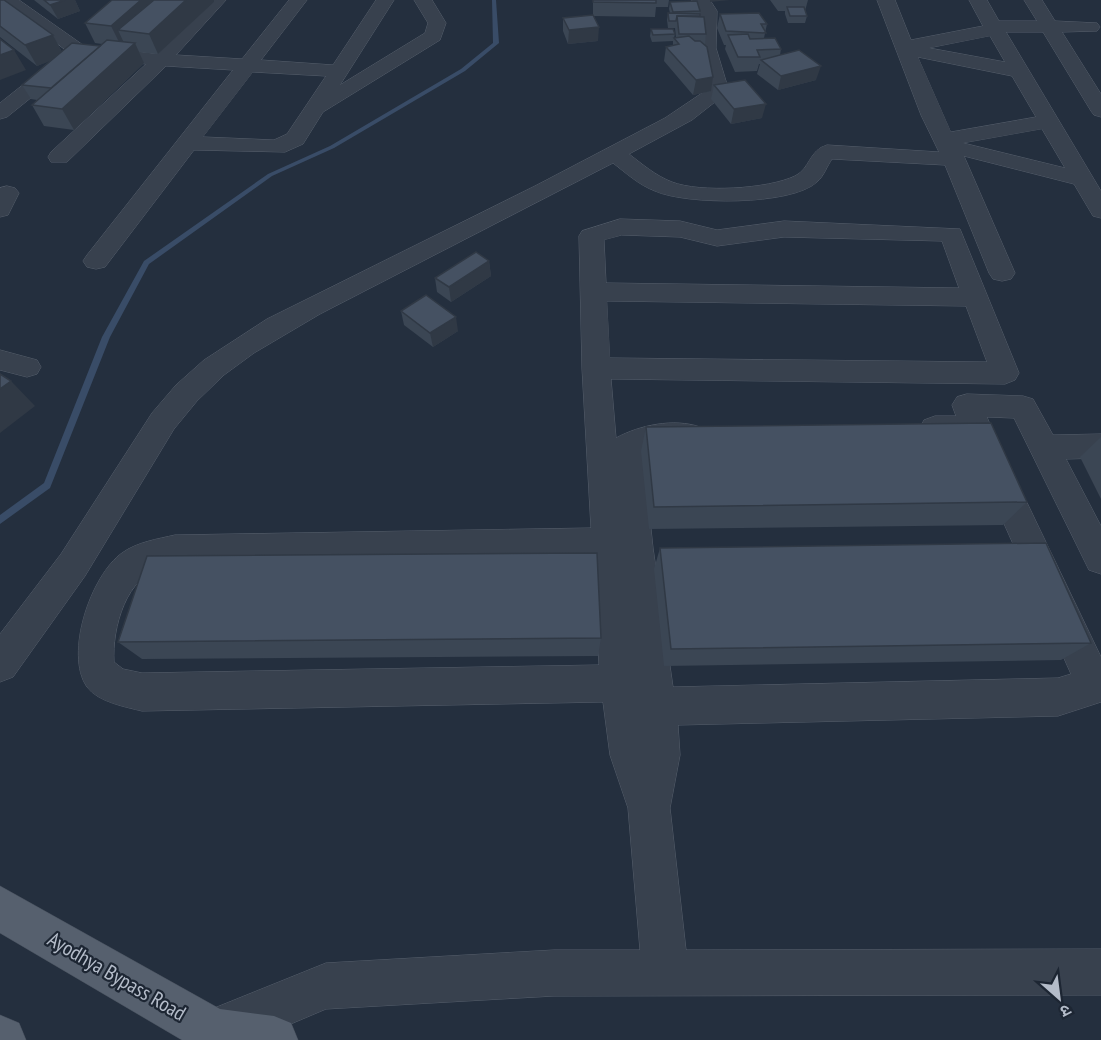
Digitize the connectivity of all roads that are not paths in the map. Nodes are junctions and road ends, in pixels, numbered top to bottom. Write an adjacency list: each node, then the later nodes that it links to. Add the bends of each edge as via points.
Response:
1 (8, 0): 15 (street)
2 (298, 0): 17 (street)
3 (385, 0): 18 (street)
4 (423, 0): 23 (street, via 437,23 433,36)
5 (701, 0): 27 (street, via 708,11 707,48 719,91 699,108)
6 (886, 0): 14 (street)
7 (978, 0): 12 (street)
8 (1034, 0): 10 (street)
9 (218, 1): 16 (street)
10 (1049, 26): 11 (street); 12 (street); 20 (street)
11 (1090, 27)
12 (993, 28): 14 (street); 19 (street)
13 (93, 36): 15 (street)
14 (906, 48): 19 (street); 26 (street)
15 (78, 50): 16 (street); 22 (street)
16 (162, 60): 17 (street); 28 (street)
17 (247, 66): 18 (street); 25 (street)
18 (339, 71): 23 (street)
19 (1019, 72): 20 (street); 24 (street)
20 (1079, 75): 21 (street); 24 (street)
21 (1101, 75)
22 (4, 103)
23 (314, 109): 25 (street, via 295,139 277,147)
24 (1078, 124): 26 (street); 29 (street)
25 (186, 143): 31 (street)
26 (948, 148): 27 (street, via 827,153 821,156 811,176 795,185 713,194 664,188); 29 (street); 32 (street)
27 (614, 154): 48 (street, via 348,289 216,364 163,421 73,565)
28 (59, 157)
29 (1090, 182): 30 (street)
30 (1101, 211)
31 (96, 261)
32 (1002, 273)
33 (592, 292): 34 (street); 34 (street, via 591,236 604,230 641,226 680,229 717,238 784,229 951,234); 37 (street)
34 (975, 297): 37 (street, via 1005,373)
35 (0, 360): 36 (street)
36 (27, 367)
37 (596, 368): 45 (street)
38 (976, 427): 39 (street); 42 (street, via 967,405 1023,407); 44 (street)
39 (905, 429)
40 (716, 435): 45 (street, via 657,436 627,447)
41 (1101, 446): 42 (street)
42 (1044, 447): 47 (street)
43 (993, 544): 44 (street)
44 (1029, 544): 50 (street)
45 (622, 545): 46 (street); 49 (street); 49 (street, via 175,550 154,554 134,563 120,576 93,655 100,674 121,688 142,692); 51 (street)
46 (672, 548)
47 (1101, 560)
48 (0, 664)
49 (620, 683): 52 (street, via 630,755)
50 (1098, 685): 51 (street, via 1058,697)
51 (657, 706): 52 (street, via 660,755)
52 (649, 808): 54 (street)
53 (0, 908): 56 (main road, Ayodhya Bypass Road)
54 (665, 972): 55 (street); 56 (street, via 554,973 326,986)
55 (1101, 972)
56 (212, 1036): 57 (main road, Ayodhya Bypass Road)
57 (274, 1040)

